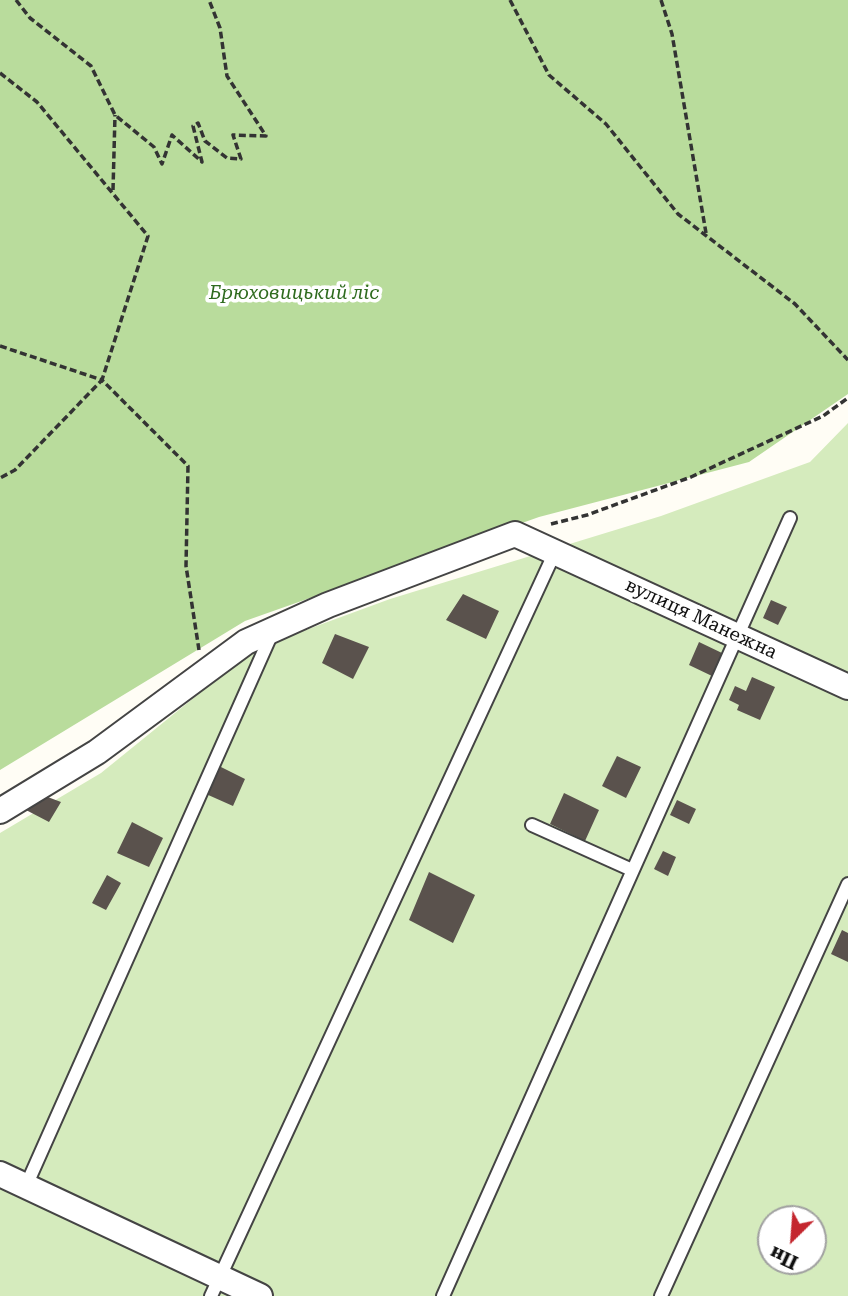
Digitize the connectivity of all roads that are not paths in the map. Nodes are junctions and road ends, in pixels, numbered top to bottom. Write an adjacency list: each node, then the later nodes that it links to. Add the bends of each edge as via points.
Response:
1 (790, 518): 4 (lane)
2 (555, 552): 3 (street, вулиця Манежна, via 515,534); 4 (street, вулиця Манежна); 12 (lane)
3 (274, 629): 6 (street, via 246,642 97,751); 11 (lane)
4 (736, 636): 5 (street, вулиця Манежна); 8 (lane)
5 (848, 687)
6 (0, 811)
7 (532, 825): 8 (lane)
8 (632, 870): 14 (lane)
9 (848, 884): 15 (lane)
10 (0, 1174): 11 (street)
11 (26, 1186): 12 (street)
12 (215, 1287): 13 (street)
13 (260, 1296)
14 (443, 1296)
15 (661, 1296)

